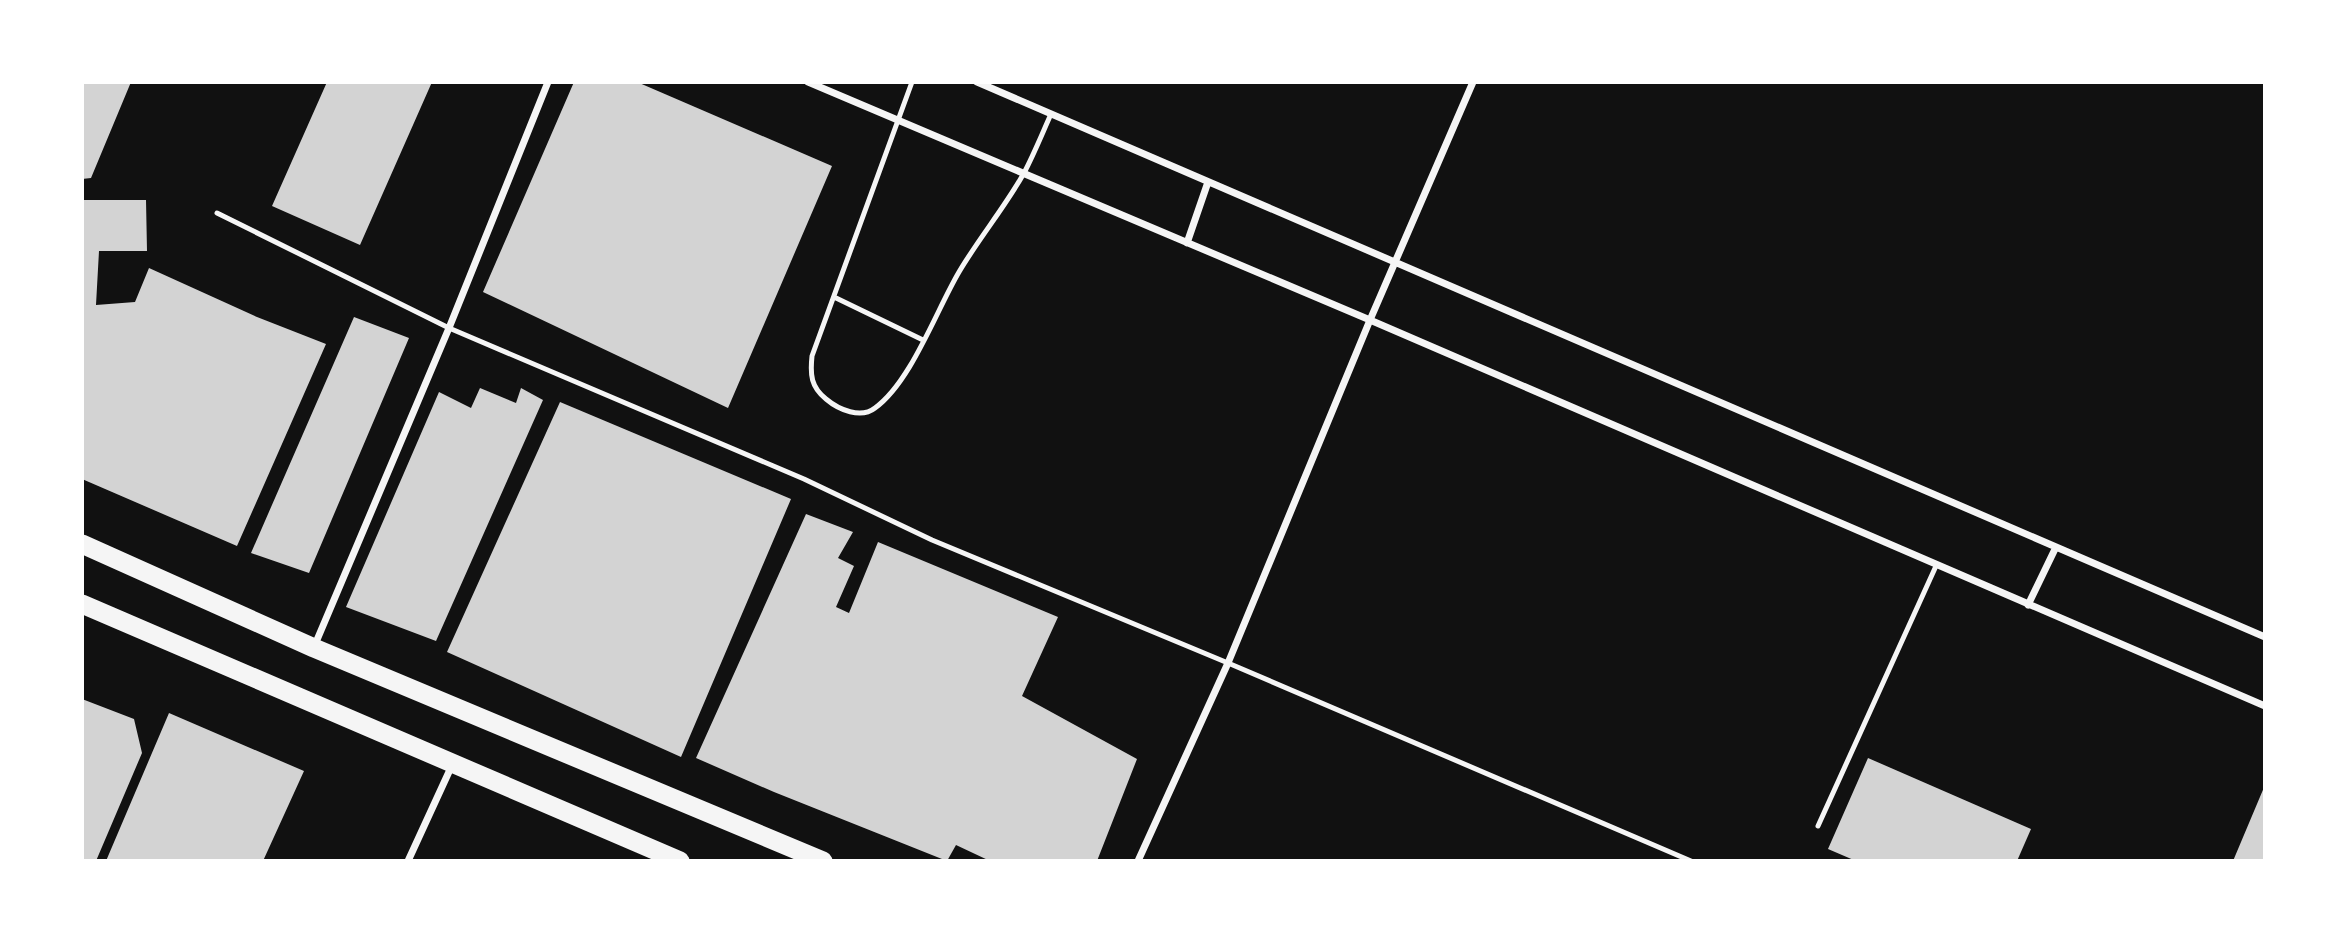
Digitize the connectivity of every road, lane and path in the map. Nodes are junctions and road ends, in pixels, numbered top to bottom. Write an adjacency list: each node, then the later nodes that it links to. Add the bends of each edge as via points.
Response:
1 (548, 82): 15 (street)
2 (808, 82): 7 (street)
3 (912, 82): 7 (lane)
4 (977, 82): 6 (street)
5 (1473, 82): 12 (street)
6 (1051, 114): 8 (lane); 9 (street)
7 (900, 121): 8 (street); 13 (lane)
8 (1023, 174): 11 (street); 16 (lane, via 961,269)
9 (1208, 182): 11 (street); 12 (street)
10 (217, 213): 15 (lane)
11 (1187, 243): 14 (street)
12 (1394, 262): 14 (street); 18 (street)
13 (834, 297): 16 (lane); 16 (lane, via 810,373 829,402 861,413 876,407 898,386)
14 (1370, 320): 19 (street); 24 (street)
15 (449, 328): 23 (street); 24 (lane, via 766,462 932,540)
16 (923, 340)
17 (82, 544): 23 (highway)
18 (2056, 547): 21 (street); 22 (street)
19 (1936, 566): 21 (street); 27 (lane)
20 (82, 604): 26 (highway)
21 (2028, 605): 25 (street)
22 (2265, 637)
23 (314, 648): 30 (highway)
24 (1228, 663): 31 (street); 32 (lane)
25 (2265, 706)
26 (453, 763): 28 (street); 29 (highway)
27 (1818, 826)
28 (408, 861)
29 (680, 861)
30 (823, 861)
31 (1138, 861)
32 (1691, 861)

